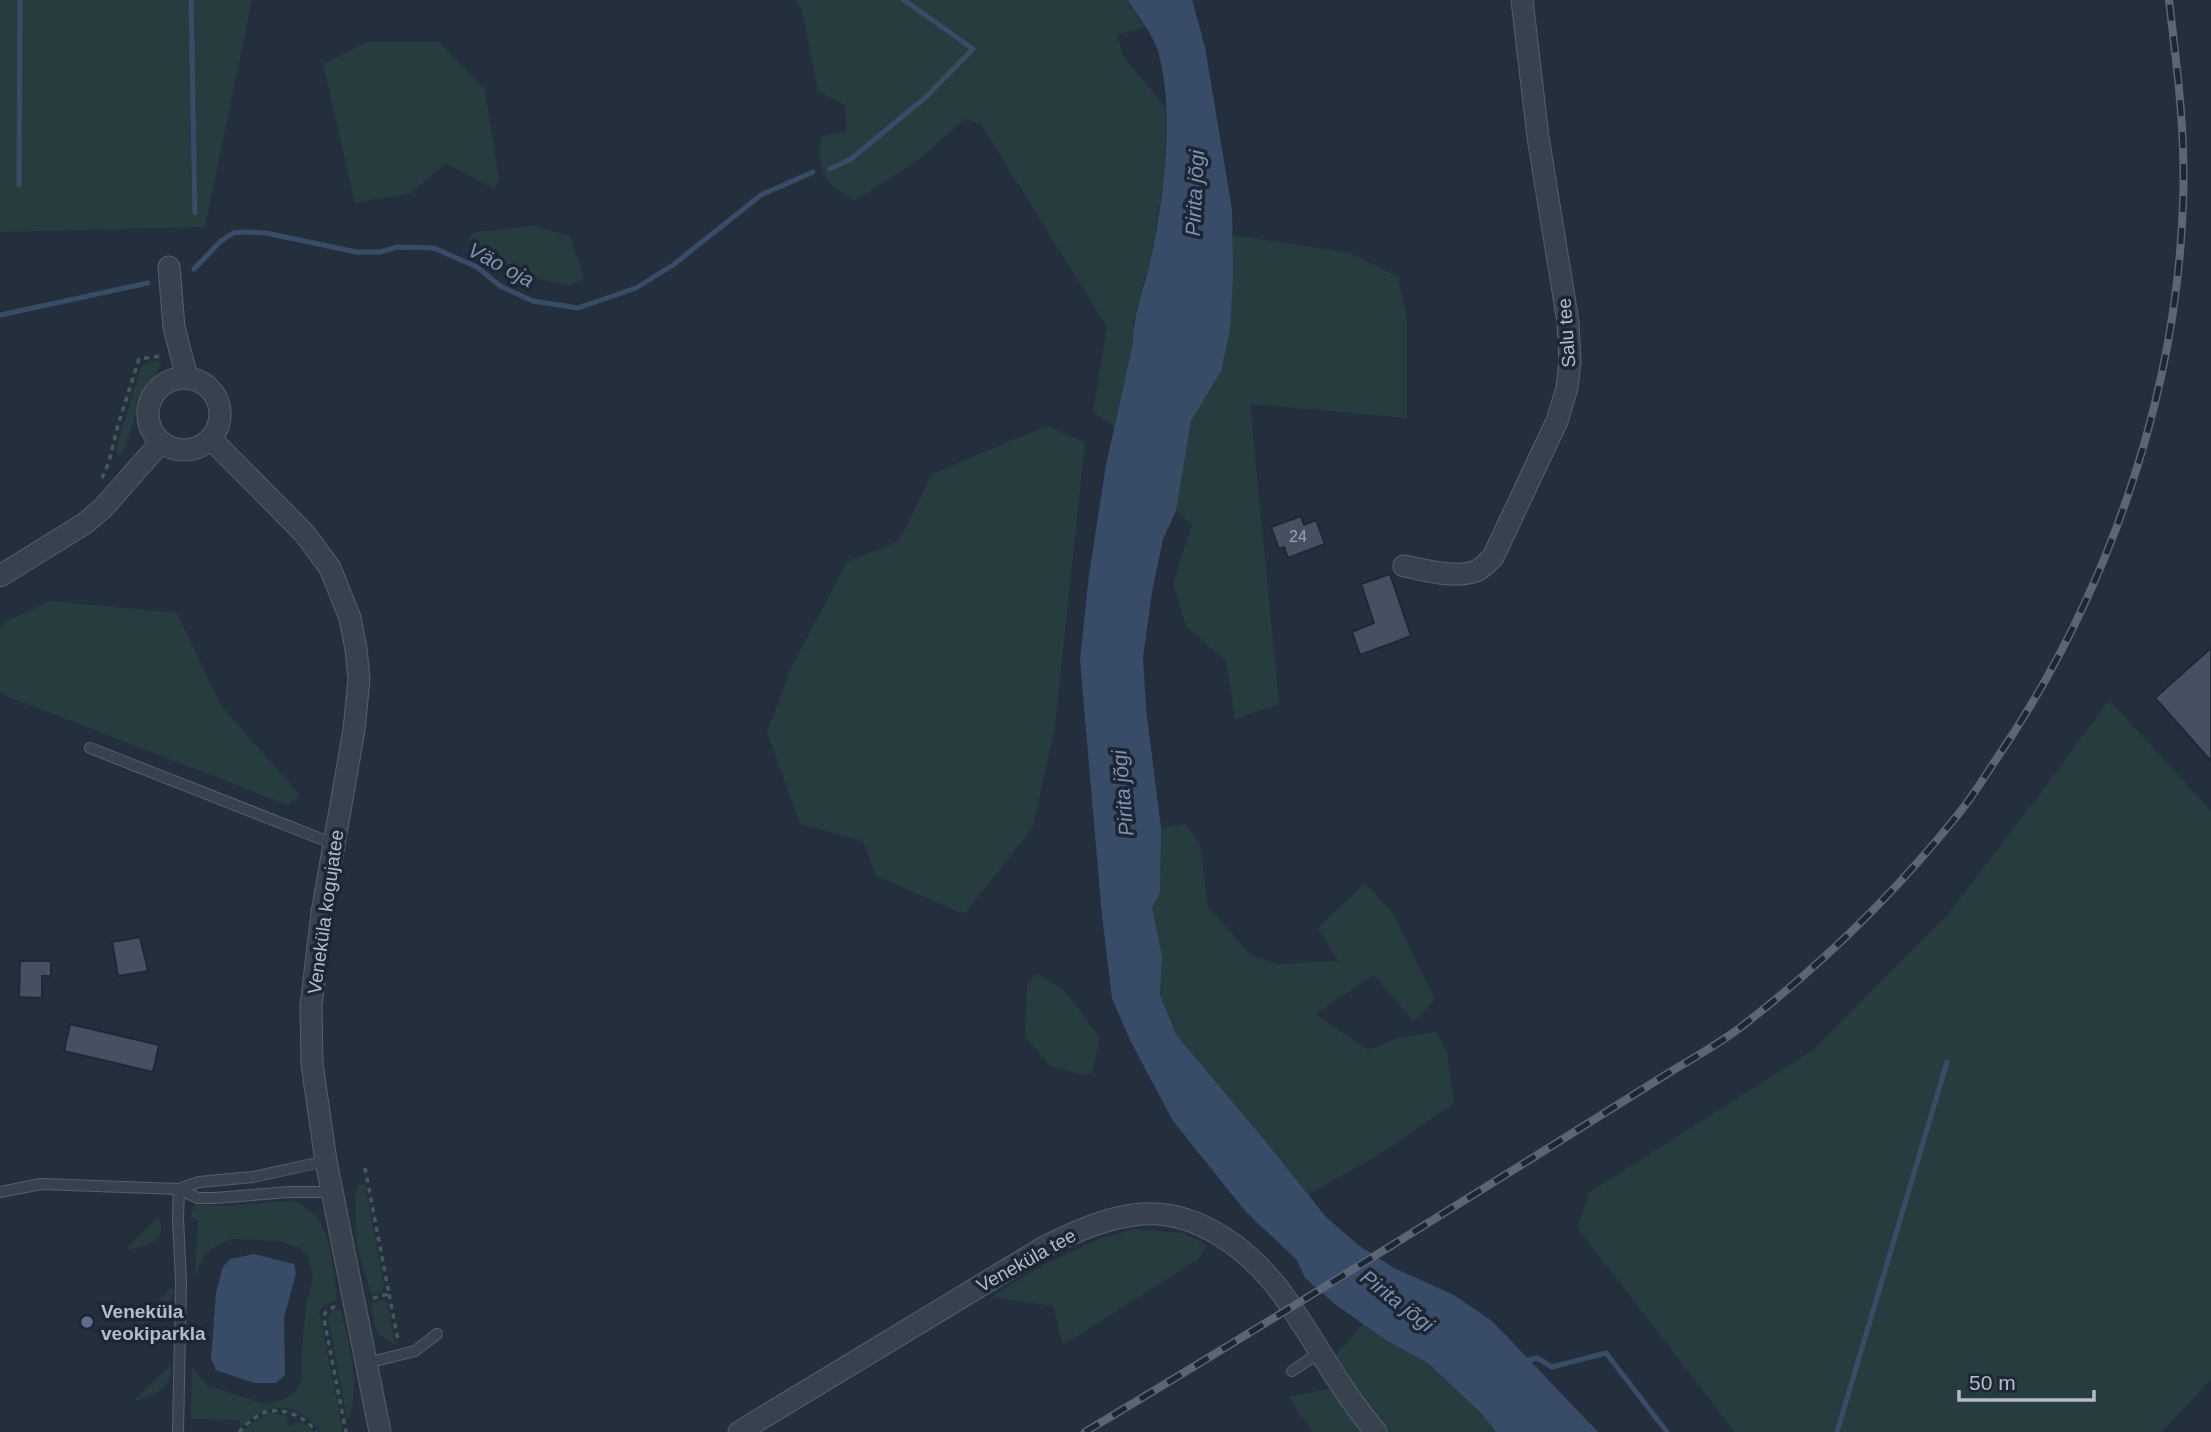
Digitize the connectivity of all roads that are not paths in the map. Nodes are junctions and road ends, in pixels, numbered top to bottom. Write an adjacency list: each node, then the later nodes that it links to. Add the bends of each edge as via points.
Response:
1 (1522, 0): 6 (street, Salu tee, via 1538,137 1568,322 1567,388 1557,421 1493,557 1479,571 1464,574)
2 (169, 267): 3 (street, via 174,327)
3 (187, 378): 4 (street, via 198,380 216,396 221,418); 5 (street, via 165,383 151,400 149,423)
4 (211, 439): 5 (street, via 192,450 170,448); 9 (street, Veneküla kogujatee, via 305,534 330,568 350,618 359,679)
5 (161, 442): 7 (street, via 85,524)
6 (1404, 566)
7 (0, 576)
8 (90, 748): 9 (lane)
9 (334, 844): 10 (street, Veneküla kogujatee, via 311,1006 312,1064)
10 (326, 1161): 11 (lane); 12 (street, Veneküla kogujatee)
11 (179, 1189): 12 (lane, via 198,1198); 13 (lane, via 41,1184); 18 (lane)
12 (333, 1192): 16 (street, Veneküla kogujatee)
13 (1, 1193)
14 (437, 1334): 16 (lane, via 415,1351)
15 (1319, 1353): 17 (lane); 20 (street, Veneküla tee, via 1285,1297 1248,1255 1193,1222 1143,1214 1081,1229 1046,1247); 21 (street, Veneküla tee)
16 (367, 1363): 19 (street, Veneküla kogujatee)
17 (1292, 1371)
18 (178, 1432)
19 (380, 1432)
20 (739, 1432)
21 (1376, 1432)

